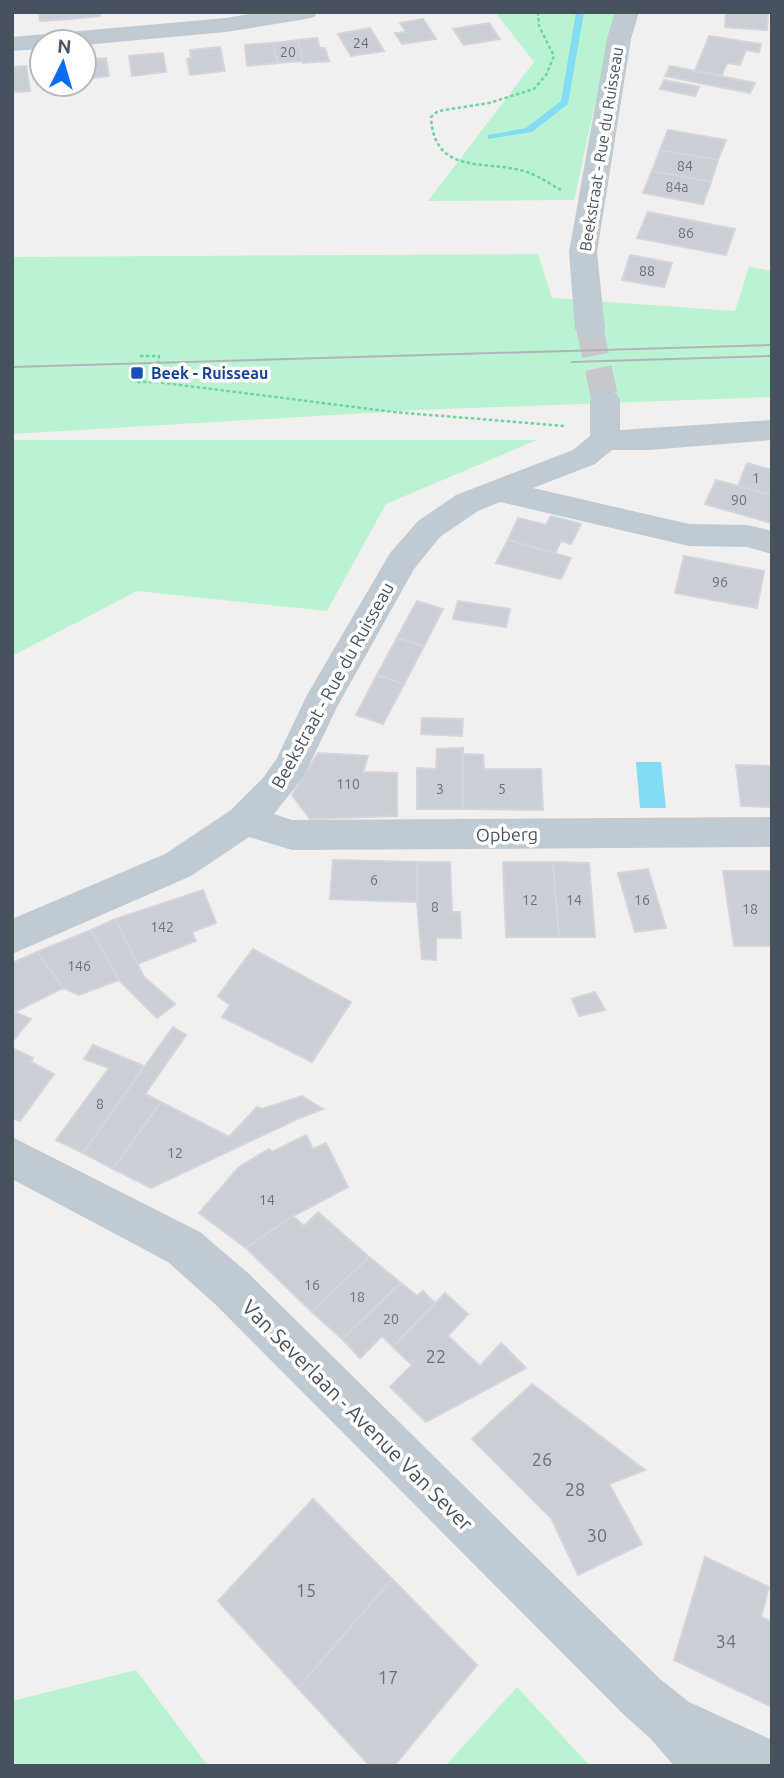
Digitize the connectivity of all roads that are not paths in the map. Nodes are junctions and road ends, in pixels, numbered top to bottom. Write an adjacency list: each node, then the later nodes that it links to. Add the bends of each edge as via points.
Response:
1 (306, 12): 3 (street)
2 (627, 12): 5 (street, Beekstraat - Rue du Ruisseau, via 583,252)
3 (232, 18): 4 (street)
4 (12, 44)
5 (590, 329)
6 (605, 400): 8 (street)
7 (772, 430): 8 (street)
8 (605, 440): 9 (street, Beekstraat - Rue du Ruisseau, via 584,457)
9 (497, 490): 10 (street, via 690,535 747,536); 11 (street, Beekstraat - Rue du Ruisseau, via 446,516 402,561 320,705 291,766)
10 (772, 543)
11 (244, 821): 12 (street, Opberg, via 292,835); 13 (street, Beekstraat - Rue du Ruisseau, via 178,865)
12 (772, 832)
13 (12, 937)
14 (12, 1157): 15 (street, Van Severlaan - Avenue Van Sever, via 184,1247 232,1289 632,1688)
15 (669, 1719): 16 (street, Van Severlaan - Avenue Van Sever); 17 (street, Van Severlaan - Avenue Van Sever)
16 (708, 1766)
17 (769, 1766)

